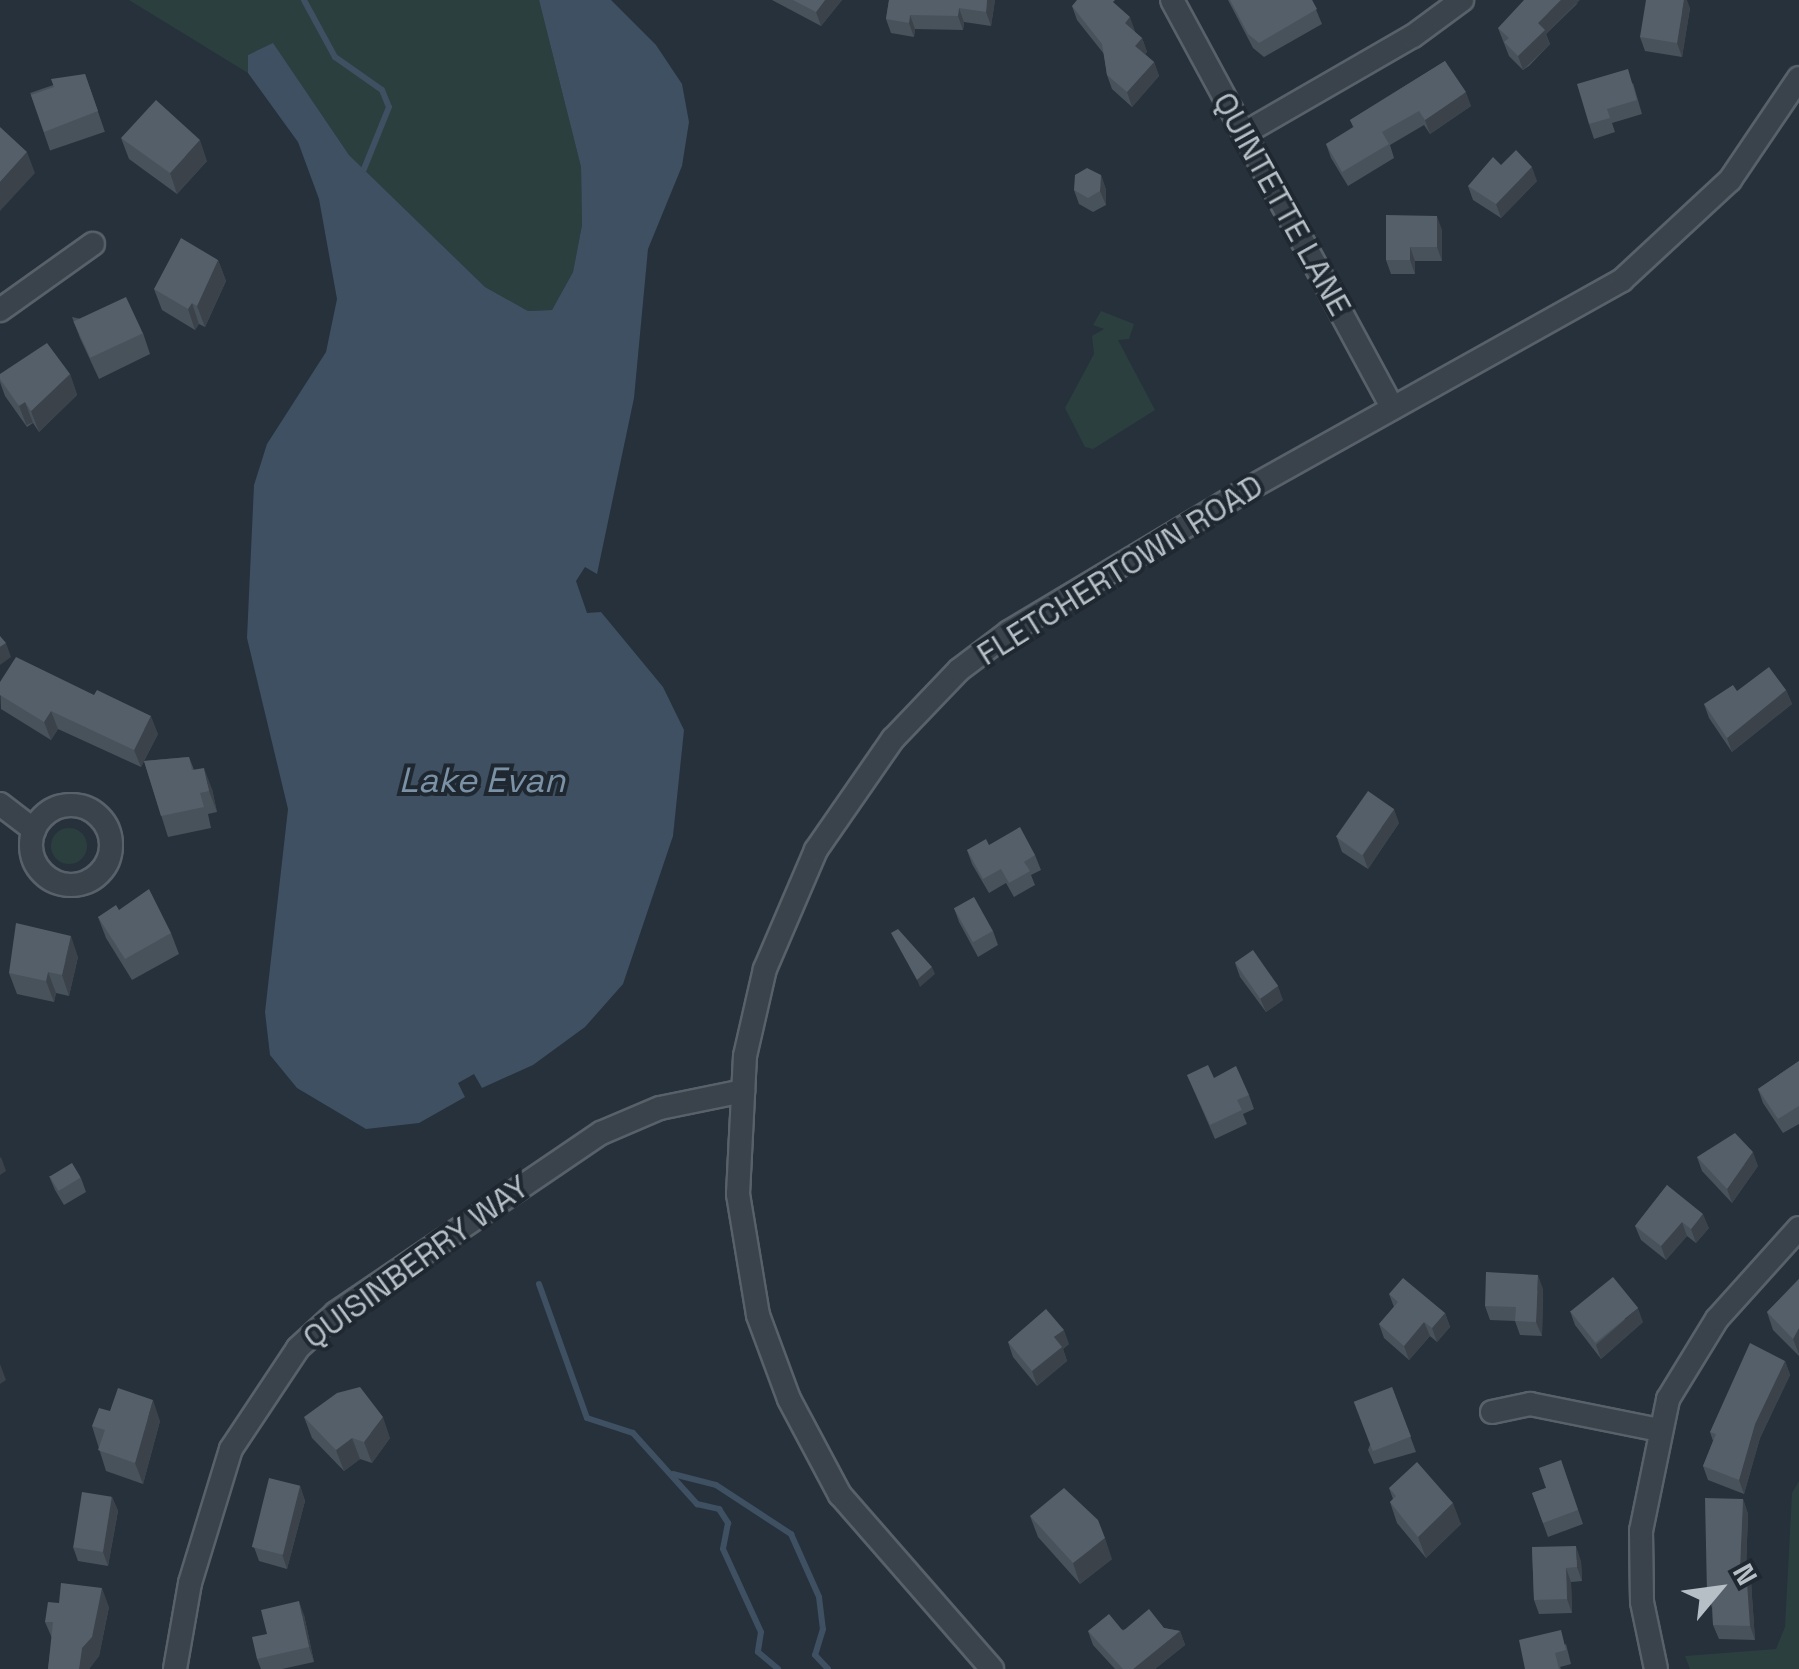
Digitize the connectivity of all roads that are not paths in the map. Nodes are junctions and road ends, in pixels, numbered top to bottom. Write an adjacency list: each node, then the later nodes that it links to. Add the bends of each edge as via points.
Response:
1 (1172, 0): 4 (street, QUINTETTE LANE)
2 (1462, 0): 4 (street, via 1413,36)
3 (1799, 78): 7 (street, FLETCHERTOWN ROAD, via 1742,166 1656,254 1569,314)
4 (1242, 134): 7 (street, QUINTETTE LANE)
5 (93, 244): 6 (street)
6 (0, 310)
7 (1394, 408): 10 (street, FLETCHERTOWN ROAD, via 1009,632 926,702 862,777 783,918 753,1014)
8 (0, 804): 9 (street)
9 (34, 830)
10 (742, 1090): 14 (street, QUISINBERRY WAY, via 660,1108 601,1133 336,1313 298,1348 231,1450 190,1584); 15 (street, FLETCHERTOWN ROAD, via 738,1194 746,1257 788,1399 840,1496)
11 (1799, 1228): 13 (street, via 1718,1318 1668,1400)
12 (1492, 1412): 13 (street, via 1530,1404)
13 (1659, 1430): 16 (street, via 1641,1569)
14 (175, 1669)
15 (992, 1669)
16 (1656, 1669)

